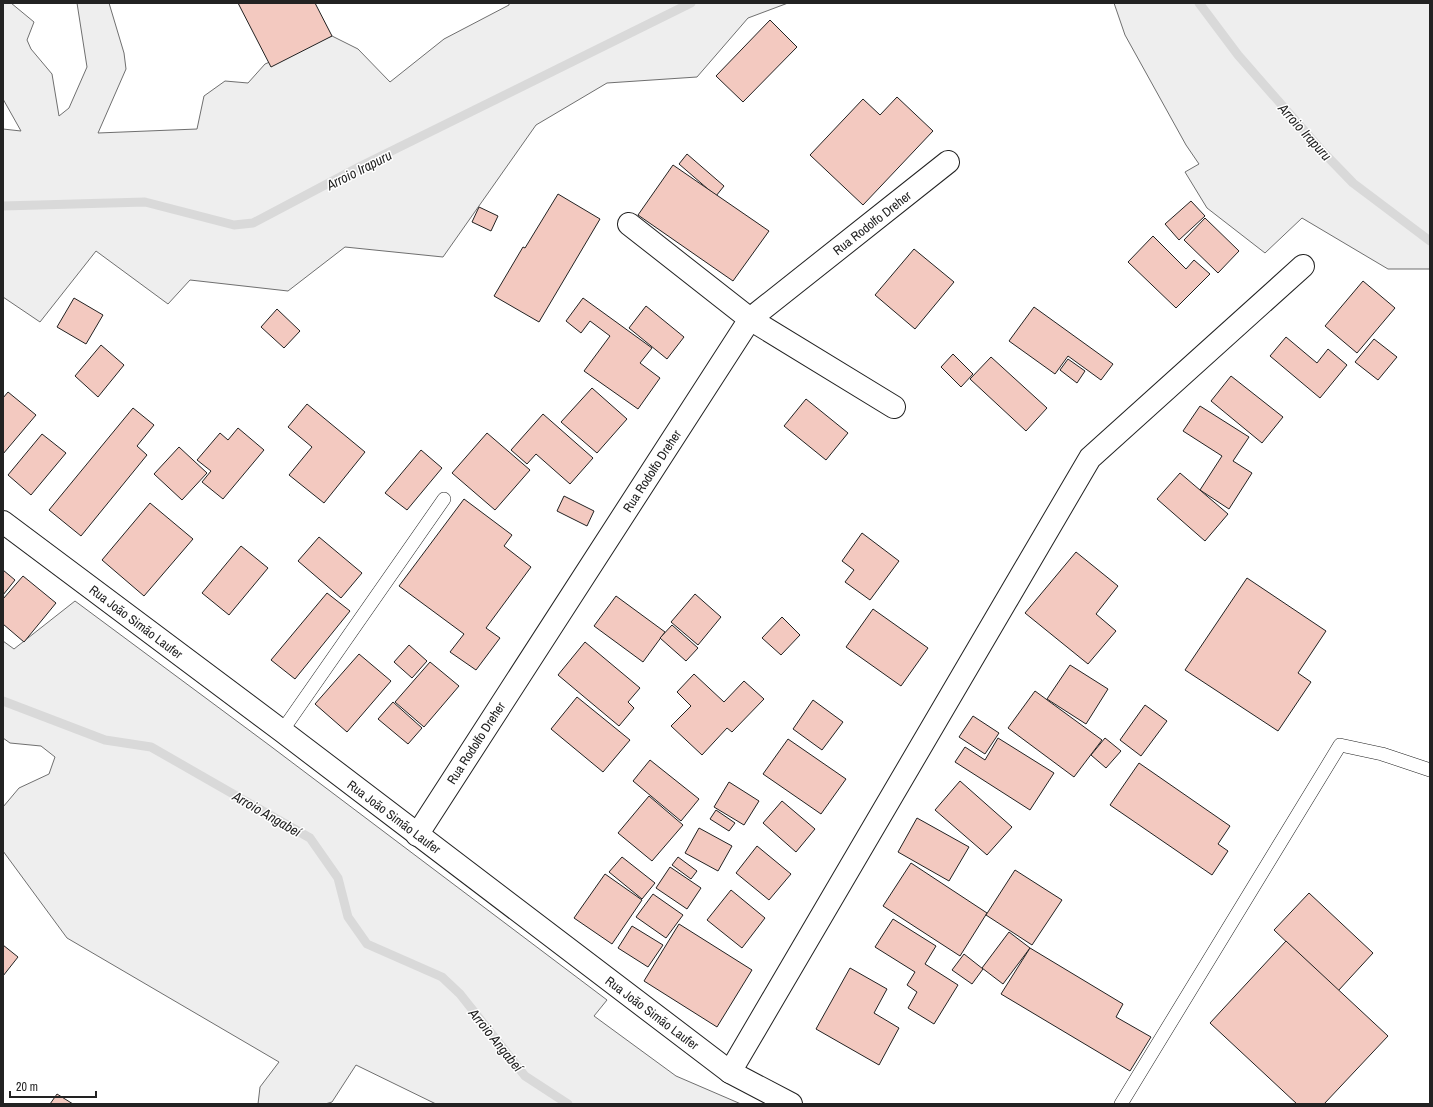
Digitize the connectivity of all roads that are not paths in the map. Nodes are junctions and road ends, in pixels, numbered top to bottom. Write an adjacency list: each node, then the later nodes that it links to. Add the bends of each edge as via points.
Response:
1 (948, 162): 4 (street, Rua Rodolfo Dreher)
2 (629, 224): 4 (street)
3 (1303, 266): 11 (street, via 1090,458)
4 (750, 319): 5 (street); 10 (street, Rua Rodolfo Dreher)
5 (894, 407)
6 (444, 499): 8 (lane)
7 (3, 522): 8 (street, Rua João Simão Laufer)
8 (282, 731): 10 (street, Rua João Simão Laufer)
9 (1430, 770): 13 (lane, via 1382,754 1340,745)
10 (417, 835): 11 (street, Rua João Simão Laufer)
11 (730, 1072): 12 (street, Rua João Simão Laufer)
12 (791, 1104)
13 (1121, 1104)

